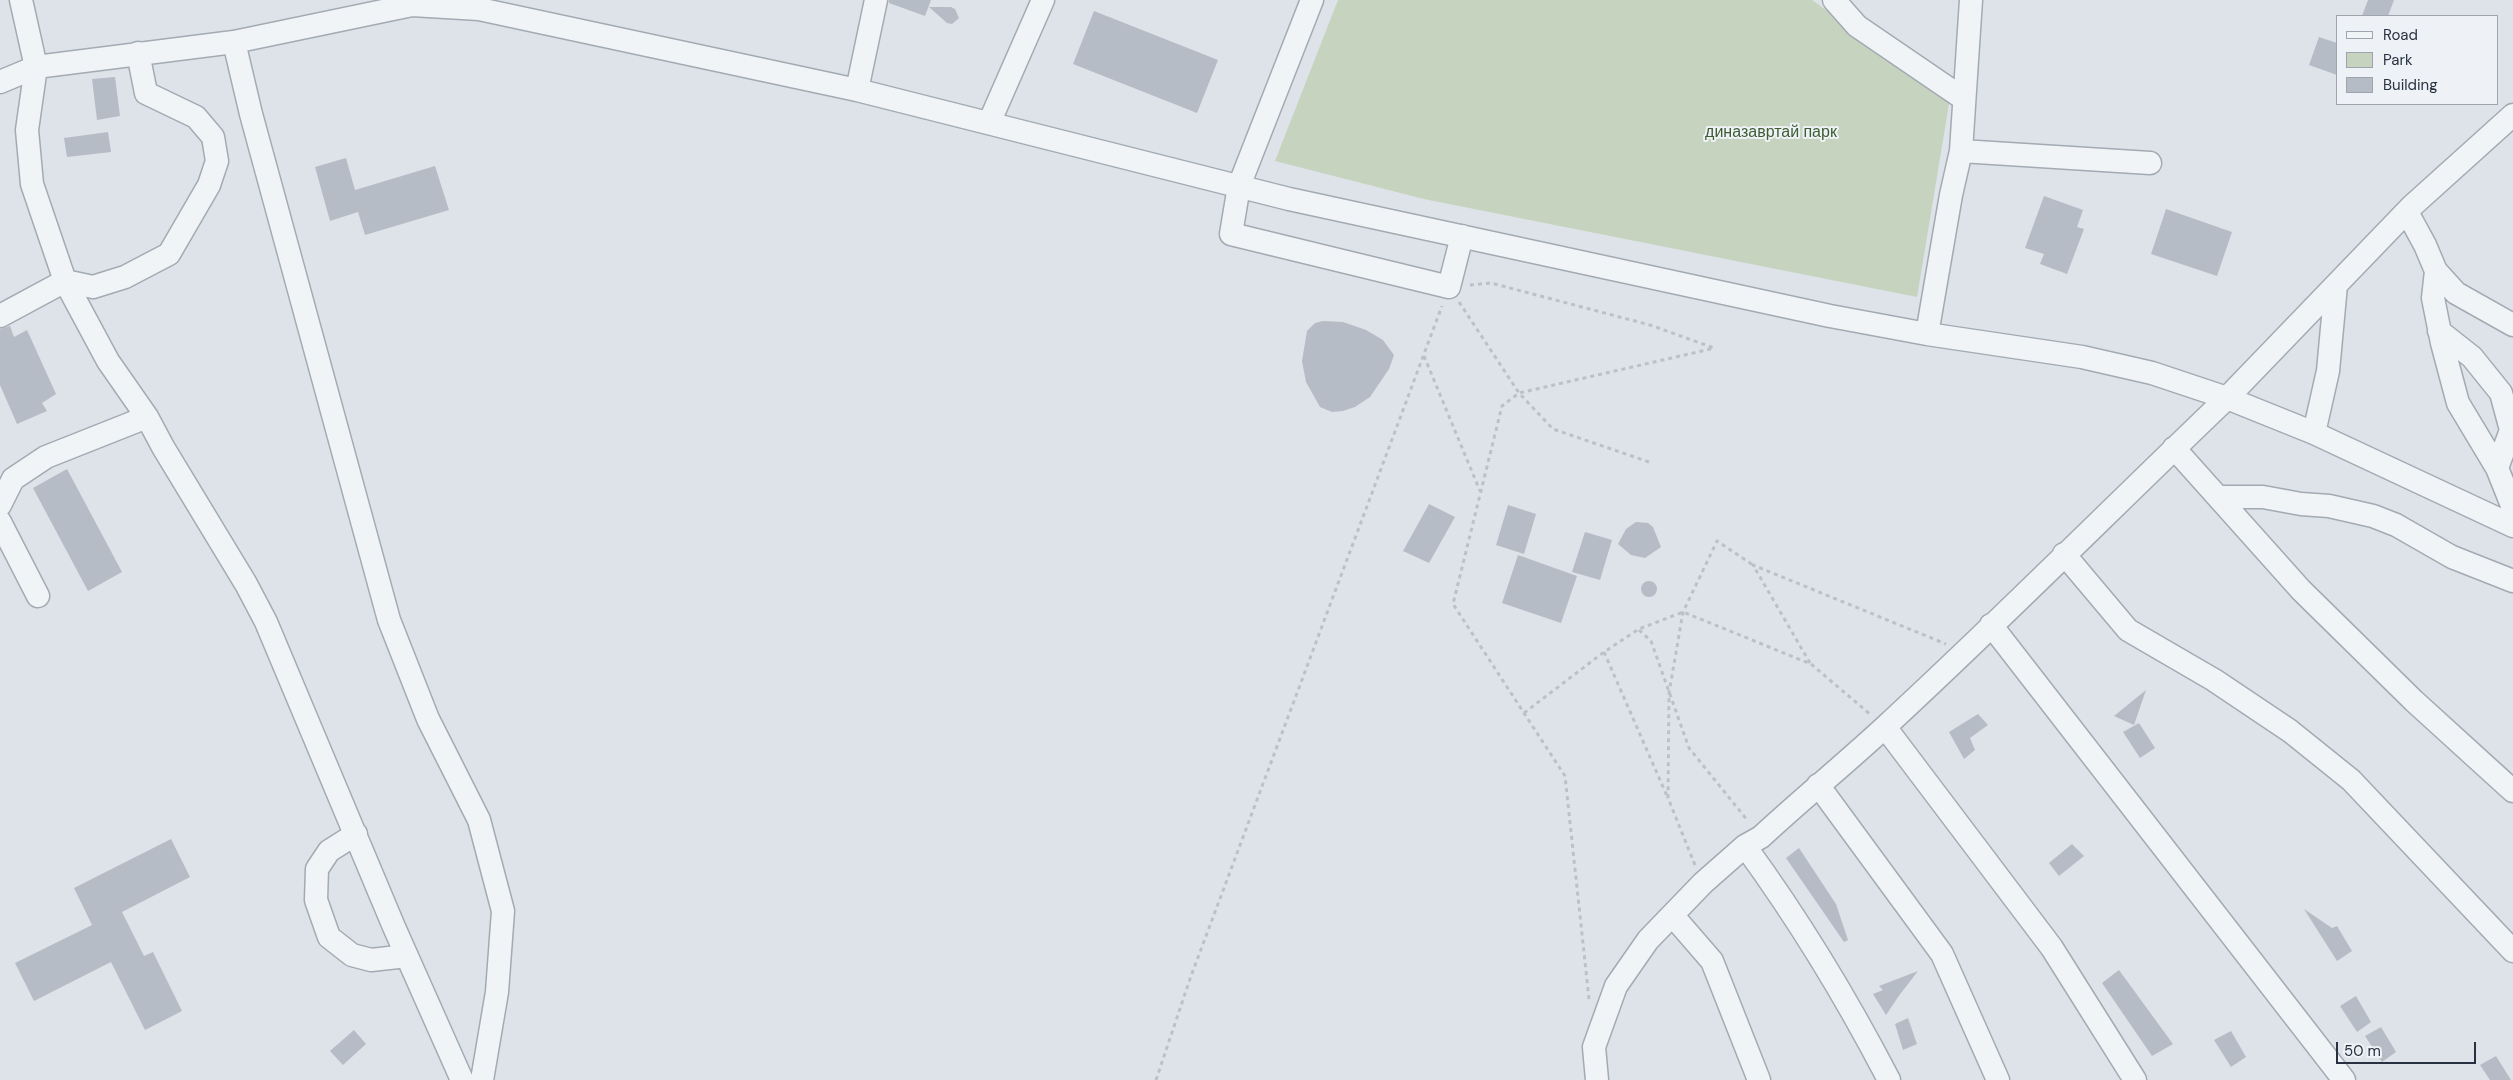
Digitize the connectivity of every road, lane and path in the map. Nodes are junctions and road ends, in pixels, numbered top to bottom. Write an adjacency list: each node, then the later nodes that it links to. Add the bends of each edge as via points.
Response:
1 (21, 0): 9 (street)
2 (876, 0): 11 (street)
3 (1043, 0): 14 (street)
4 (1312, 0): 17 (street)
5 (1834, 0): 12 (street, via 1857,26)
6 (1971, 0): 12 (street)
7 (234, 42): 8 (street); 11 (street, via 412,5 479,8); 66 (street, via 390,620 428,719 479,820 503,911 496,992)
8 (138, 54): 9 (street); 21 (street, via 146,93 196,117 213,137 217,161 209,185 169,254 125,277 93,287)
9 (36, 67): 10 (street); 21 (street, via 27,130 32,184)
10 (0, 82)
11 (857, 90): 14 (street)
12 (1964, 99): 15 (street)
13 (2513, 115): 18 (street)
14 (989, 123): 17 (street)
15 (1961, 151): 16 (street); 27 (street)
16 (2150, 163)
17 (1239, 186): 19 (street); 23 (street, via 1231,234)
18 (2406, 212): 20 (street); 22 (street)
19 (1462, 236): 23 (street); 27 (street)
20 (2436, 271): 25 (street, via 2456,293); 26 (street, via 2433,298)
21 (65, 281): 24 (street); 31 (street, via 108,361)
22 (2336, 285): 30 (street); 32 (street, via 2328,371)
23 (1449, 287): 28 (path); 29 (path); 29 (path, via 1491,283 1650,325 1715,348)
24 (0, 316)
25 (2513, 325)
26 (2439, 331): 35 (street, via 2458,403); 35 (street, via 2472,357 2501,393 2511,430)
27 (1927, 334): 30 (street, via 2082,357 2152,373)
28 (1423, 355): 36 (path); 67 (path, via 1191,976)
29 (1519, 393): 34 (path, via 1553,430); 36 (path, via 1502,406)
30 (2227, 398): 32 (street); 33 (street)
31 (147, 417): 38 (street, via 46,457 13,479); 58 (street, via 266,622)
32 (2314, 434): 41 (street)
33 (2174, 448): 37 (street); 42 (street)
34 (1649, 462)
35 (2497, 468): 39 (street)
36 (1480, 491): 53 (path, via 1453,604)
37 (2219, 497): 44 (street, via 2263,497 2372,516 2452,557); 56 (street, via 2316,604 2414,701)
38 (0, 505)
39 (2513, 508)
40 (0, 522): 45 (street)
41 (2513, 526)
42 (2064, 554): 47 (street); 62 (street, via 2128,630 2214,680 2290,732 2351,780)
43 (1753, 565): 46 (path, via 1718,541); 49 (path); 51 (path)
44 (2513, 581)
45 (38, 596)
46 (1683, 612): 48 (path); 51 (path); 52 (path)
47 (1991, 625): 49 (street); 73 (street)
48 (1639, 629): 50 (path); 52 (path, via 1651,641)
49 (1964, 651): 54 (street)
50 (1604, 652): 53 (path); 57 (path)
51 (1811, 664): 54 (path)
52 (1669, 693): 57 (path); 59 (path, via 1689,748)
53 (1524, 713): 64 (path, via 1565,776)
54 (1885, 727): 55 (street); 72 (street, via 2052,948)
55 (1818, 785): 59 (street); 71 (street, via 1942,954)
56 (2513, 791)
57 (1668, 798): 60 (path)
58 (356, 834): 63 (street); 63 (street, via 328,851 317,869 316,900 329,937 352,955 371,960)
59 (1753, 842): 60 (street); 70 (street, via 1863,1030)
60 (1703, 882): 61 (street)
61 (1673, 916): 68 (street, via 1648,940 1616,986 1594,1047); 69 (street, via 1712,961)
62 (2513, 951)
63 (407, 956): 65 (street)
64 (1590, 1008)
65 (462, 1080)
66 (482, 1080)
67 (1156, 1080)
68 (1597, 1080)
69 (1759, 1080)
70 (1888, 1080)
71 (1998, 1080)
72 (2135, 1080)
73 (2344, 1080)

